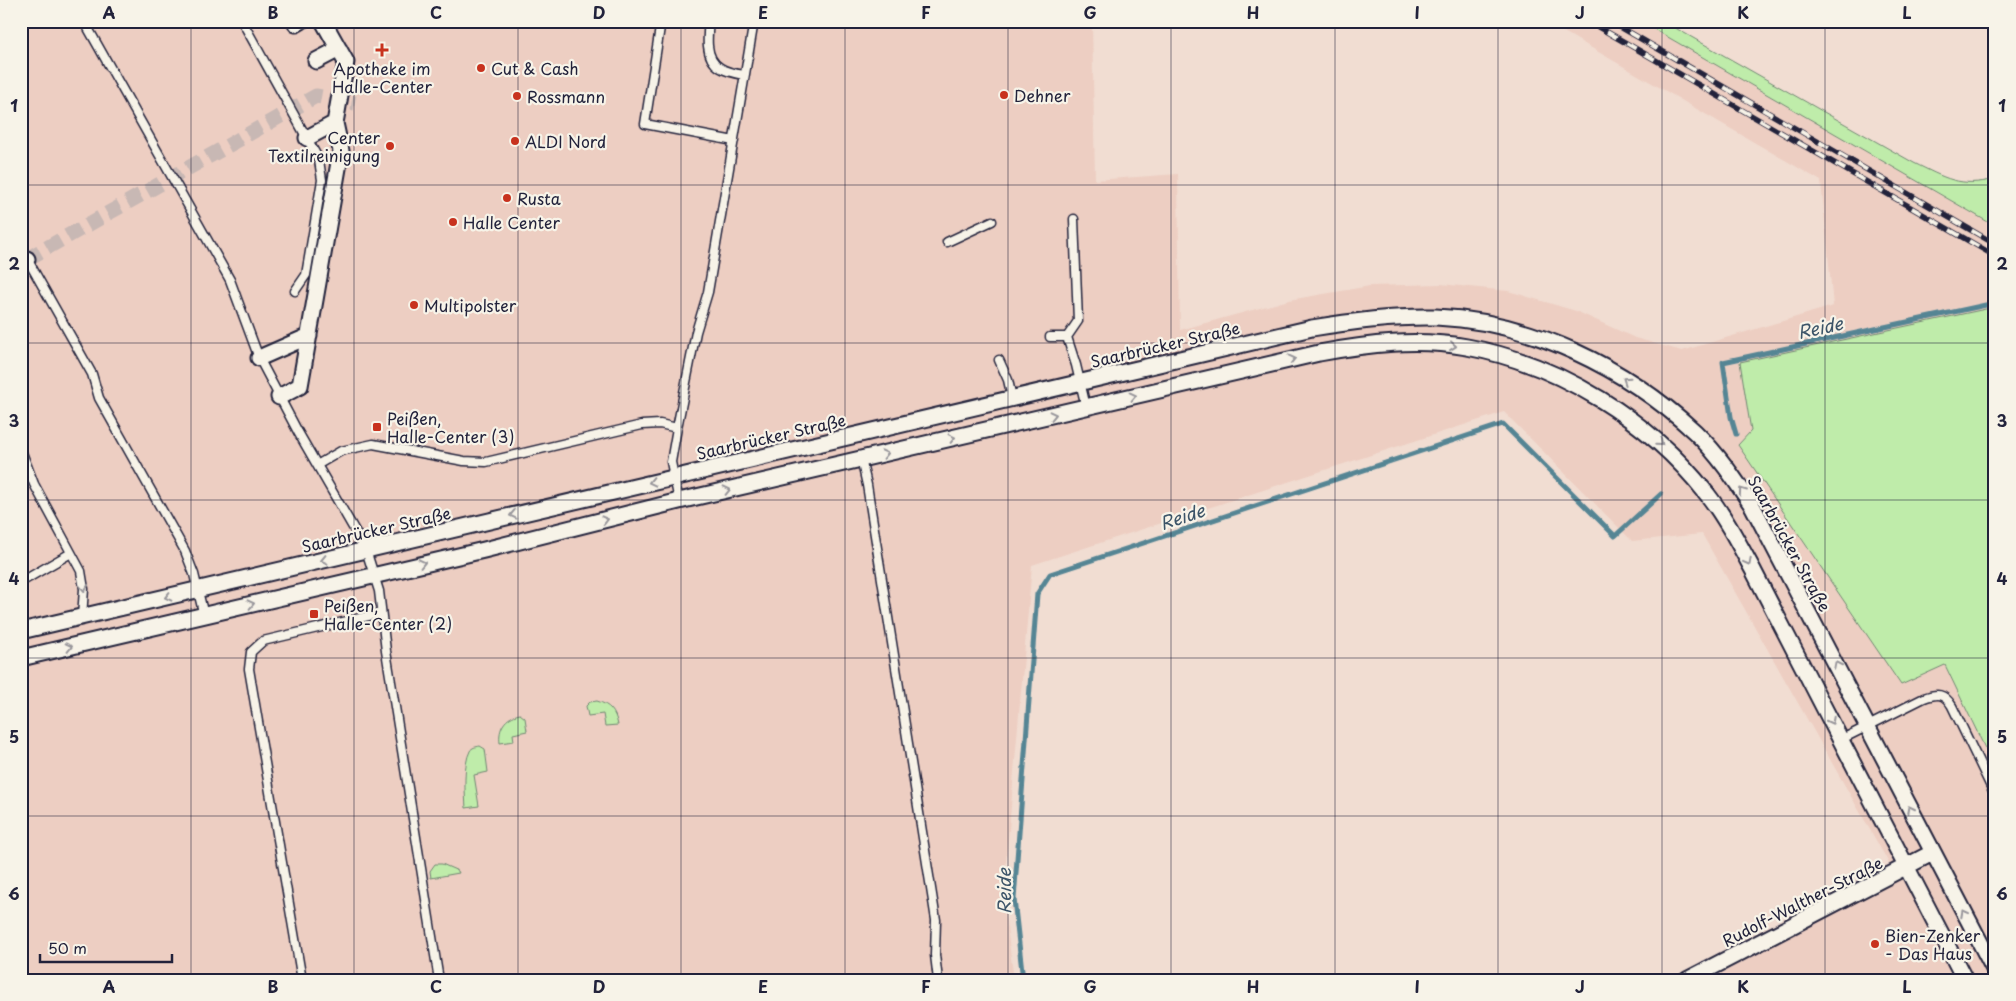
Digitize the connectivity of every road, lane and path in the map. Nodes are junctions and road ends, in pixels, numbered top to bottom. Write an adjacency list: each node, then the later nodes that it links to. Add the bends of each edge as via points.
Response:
1 (84, 21): 23 (lane, via 230,280)
2 (242, 21): 11 (lane)
3 (324, 21): 7 (street)
4 (661, 21): 12 (lane, via 645,124)
5 (708, 21): 9 (lane, via 711,59 727,73)
6 (754, 21): 9 (lane)
7 (339, 49): 8 (street); 10 (street, via 346,62)
8 (316, 61)
9 (744, 76): 12 (lane)
10 (335, 123): 11 (street); 13 (street, via 341,151)
11 (307, 138): 13 (lane)
12 (734, 141): 29 (lane, via 708,292 696,332)
13 (328, 182): 16 (street)
14 (1074, 219): 22 (lane, via 1078,322)
15 (992, 221): 17 (lane)
16 (320, 235): 19 (lane, via 306,276); 20 (street, via 321,279)
17 (947, 242)
18 (23, 256): 39 (lane, via 92,374 99,398 185,552)
19 (295, 291)
20 (309, 336): 23 (street); 26 (street, via 300,386)
21 (1050, 337): 22 (lane)
22 (1066, 337): 25 (lane)
23 (259, 358): 26 (lane)
24 (999, 360): 27 (lane)
25 (1080, 382): 27 (street, Saarbrücker Straße); 28 (lane); 45 (street, Saarbrücker Straße, one-way to 25, via 1754,507 1716,456 1696,433 1653,398 1563,346 1533,335 1470,321 1438,317 1374,319 1312,328)
26 (279, 397): 32 (lane)
27 (1012, 398): 33 (street, Saarbrücker Straße)
28 (1086, 407): 31 (street, one-way to 28); 46 (street, one-way to 46, via 1319,353 1376,344 1467,347 1551,374 1607,404 1649,434 1670,452 1708,496 1739,544)
29 (676, 428): 32 (lane, via 660,424 642,425 486,462 373,444 341,451); 33 (lane, via 672,454)
30 (21, 450): 36 (lane, via 34,484)
31 (861, 459): 34 (street, one-way to 31); 53 (lane, via 936,920)
32 (317, 465): 35 (lane)
33 (674, 477): 34 (lane); 35 (street, Saarbrücker Straße, one-way to 35)
34 (679, 501): 37 (street, one-way to 34)
35 (366, 550): 37 (lane); 39 (street, Saarbrücker Straße, one-way to 39)
36 (73, 556): 38 (lane); 42 (lane, one-way to 42, via 83,579)
37 (374, 574): 40 (lane); 41 (street, one-way to 37)
38 (21, 582)
39 (198, 589): 41 (lane); 42 (street, Saarbrücker Straße, one-way to 42)
40 (381, 613): 51 (lane, via 263,641 251,652 249,669); 52 (lane)
41 (204, 616): 44 (street, one-way to 41)
42 (82, 617): 43 (street, Saarbrücker Straße)
43 (21, 631)
44 (21, 658)
45 (1868, 725): 46 (lane); 47 (lane, via 1924,698 1933,695 1947,698); 48 (street, Saarbrücker Straße, one-way to 45)
46 (1840, 740): 49 (street)
47 (1995, 795)
48 (1932, 853): 49 (street, Rudolf-Walther-Straße); 50 (street, Saarbrücker Straße, one-way to 48)
49 (1906, 867): 54 (street, Rudolf-Walther-Straße); 55 (street)
50 (1995, 971)
51 (302, 980)
52 (439, 980)
53 (938, 980)
54 (1687, 980)
55 (1965, 980)

